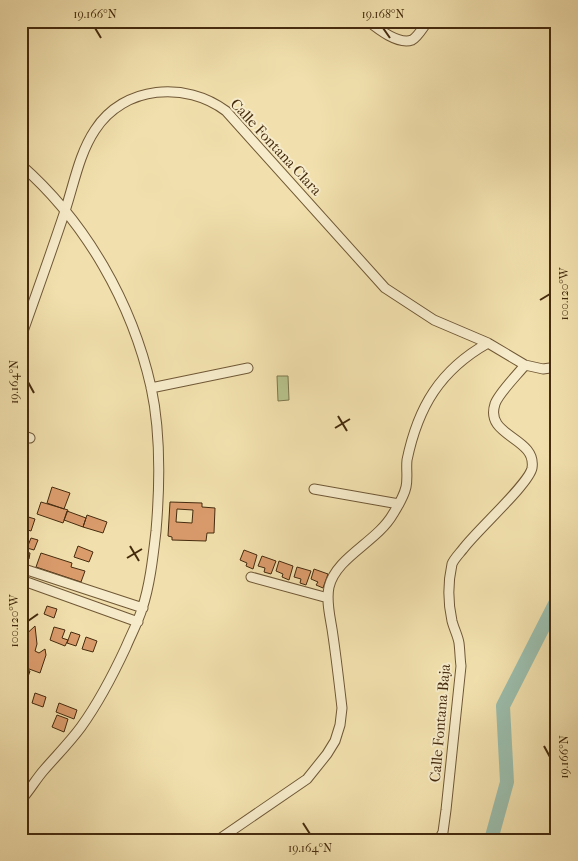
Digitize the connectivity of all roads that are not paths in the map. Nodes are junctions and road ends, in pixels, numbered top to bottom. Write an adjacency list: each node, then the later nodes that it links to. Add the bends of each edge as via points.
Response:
1 (368, 21): 2 (street, via 386,35 404,40 414,38)
2 (428, 21)
3 (554, 21): 4 (street)
4 (557, 24)
5 (21, 165): 6 (street)
6 (66, 209): 7 (street, Calle Fontana Clara); 8 (street, Calle Fontana Clara, via 81,158 95,130 107,116 130,100 148,93 194,94 211,101 232,117 386,288 434,320); 12 (street, via 117,294 140,350)
7 (21, 337)
8 (488, 342): 9 (street, Calle Fontana Clara); 14 (street, via 458,363 428,400 414,431 406,487)
9 (525, 365): 10 (street); 25 (street, Calle Fontana Baja, via 495,402 494,415 502,431 528,449 531,470 453,562 449,591 461,666 446,810)
10 (557, 367)
11 (248, 368): 12 (street)
12 (151, 388): 21 (street, via 158,454 158,499)
13 (314, 489): 14 (street)
14 (399, 504): 20 (street, via 377,535 338,569)
15 (21, 568): 17 (street)
16 (252, 576): 20 (street)
17 (47, 577): 19 (street); 21 (street)
18 (21, 580): 19 (street)
19 (44, 588): 22 (street)
20 (328, 598): 24 (street, via 342,708 335,741 307,779)
21 (143, 608): 22 (street)
22 (138, 622): 23 (street, via 92,711)
23 (21, 800)
24 (218, 840)
25 (439, 840)

